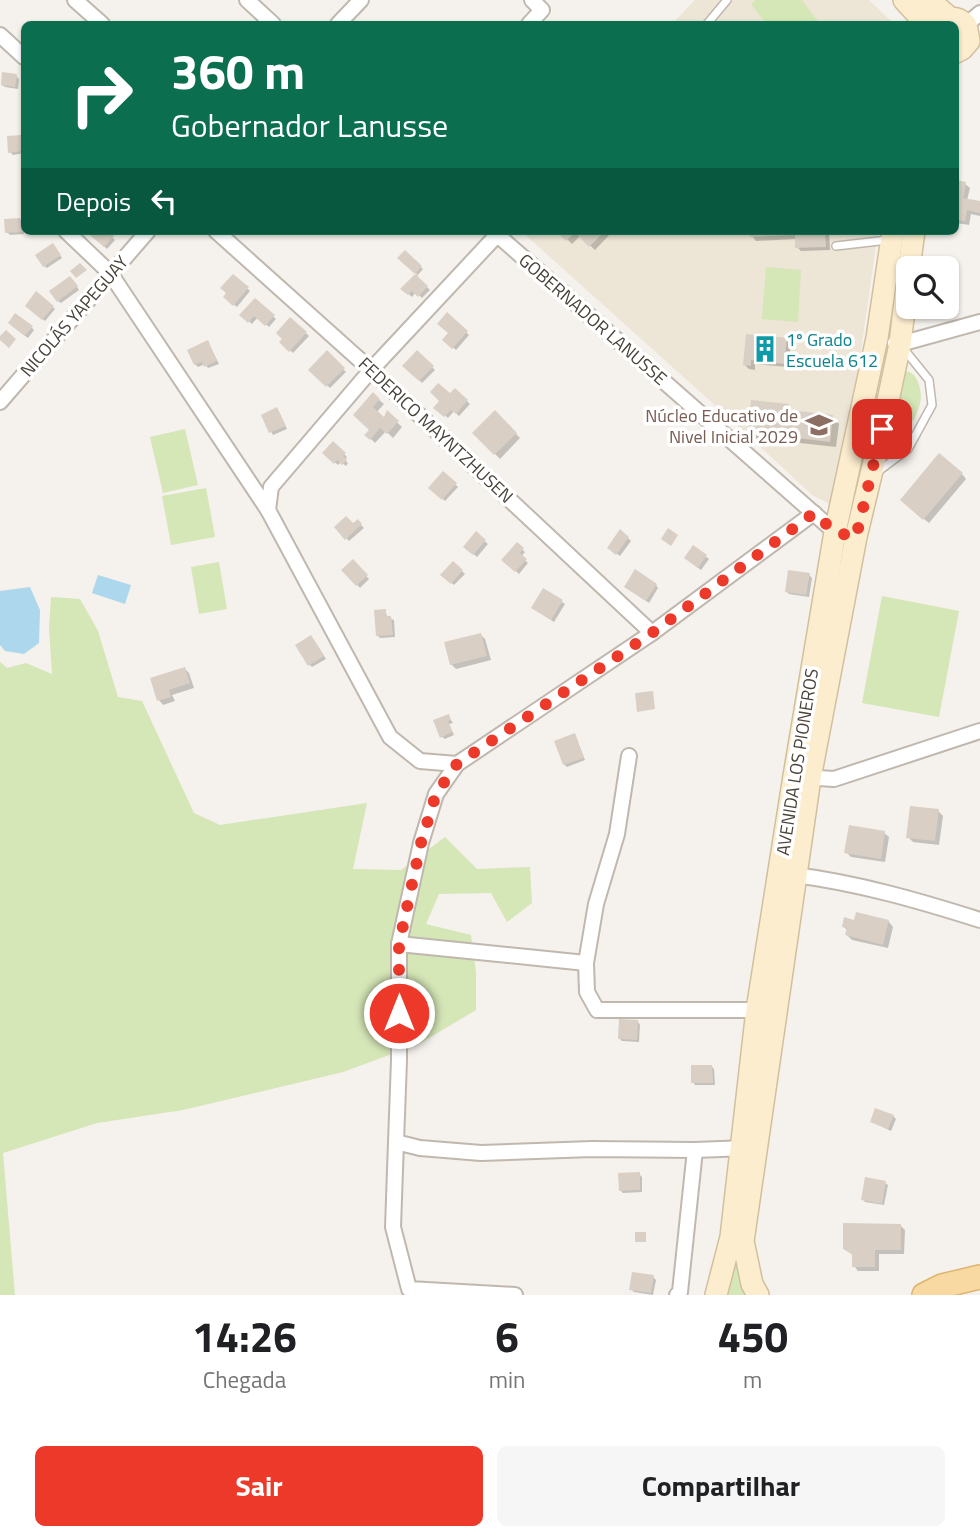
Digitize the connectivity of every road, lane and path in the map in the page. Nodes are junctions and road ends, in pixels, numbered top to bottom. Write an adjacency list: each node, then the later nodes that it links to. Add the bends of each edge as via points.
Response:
1 (75, 0): 7 (street)
2 (247, 0): 8 (street)
3 (361, 0): 9 (street)
4 (727, 0): 10 (lane)
5 (904, 0): 11 (main road)
6 (929, 0): 12 (main road)
7 (99, 21)
8 (270, 21)
9 (341, 21)
10 (710, 21)
11 (923, 21)
12 (948, 21)
13 (0, 35): 14 (street)
14 (21, 54)
15 (70, 235): 24 (street)
16 (144, 235): 24 (street, NICOLÁS YAPEGUAY)
17 (220, 235): 29 (street, FEDERICO MAYNTZHUSEN)
18 (493, 235): 29 (street)
19 (497, 235): 33 (street, GOBERNADOR LANUSSE)
20 (893, 235): 22 (lane); 27 (main road, AVENIDA LOS PIONEROS)
21 (913, 235): 23 (main road)
22 (836, 246)
23 (911, 256)
24 (110, 273): 30 (street, NICOLÁS YAPEGUAY); 32 (street)
25 (903, 319): 28 (main road, AVENIDA LOS PIONEROS)
26 (980, 322): 28 (street)
27 (877, 338): 28 (street); 34 (main road, AVENIDA LOS PIONEROS)
28 (900, 344): 31 (main road, AVENIDA LOS PIONEROS); 31 (lane, via 929,380 932,405 908,449)
29 (371, 370): 32 (street, via 271,487); 35 (street, FEDERICO MAYNTZHUSEN)
30 (0, 402)
31 (870, 478): 34 (main road, AVENIDA LOS PIONEROS)
32 (268, 510): 38 (street, via 390,737 419,761)
33 (814, 513): 34 (street, GOBERNADOR LANUSSE); 35 (street)
34 (846, 534): 39 (main road, AVENIDA LOS PIONEROS)
35 (652, 633): 38 (street)
36 (980, 731): 39 (street, via 834,779)
37 (629, 756): 43 (street, via 617,834 596,904)
38 (457, 764): 42 (street, via 436,794)
39 (802, 777): 40 (main road, AVENIDA LOS PIONEROS); 44 (main road, AVENIDA LOS PIONEROS)
40 (796, 875): 41 (street); 46 (main road, AVENIDA LOS PIONEROS)
41 (980, 920)
42 (399, 944): 43 (street); 45 (street)
43 (586, 963): 44 (street, via 587,992 597,1010)
44 (757, 1010): 46 (main road, AVENIDA LOS PIONEROS)
45 (396, 1142): 47 (street, via 481,1153); 50 (street, via 393,1227 409,1289)
46 (748, 1148): 47 (street); 52 (main road, AVENIDA LOS PIONEROS); 53 (main road, AVENIDA LOS PIONEROS, via 743,1241)
47 (695, 1150): 51 (street)
48 (980, 1277): 54 (main road)
49 (980, 1288): 55 (main road)
50 (515, 1295)
51 (677, 1295)
52 (716, 1295)
53 (758, 1295)
54 (924, 1295)
55 (960, 1295)

